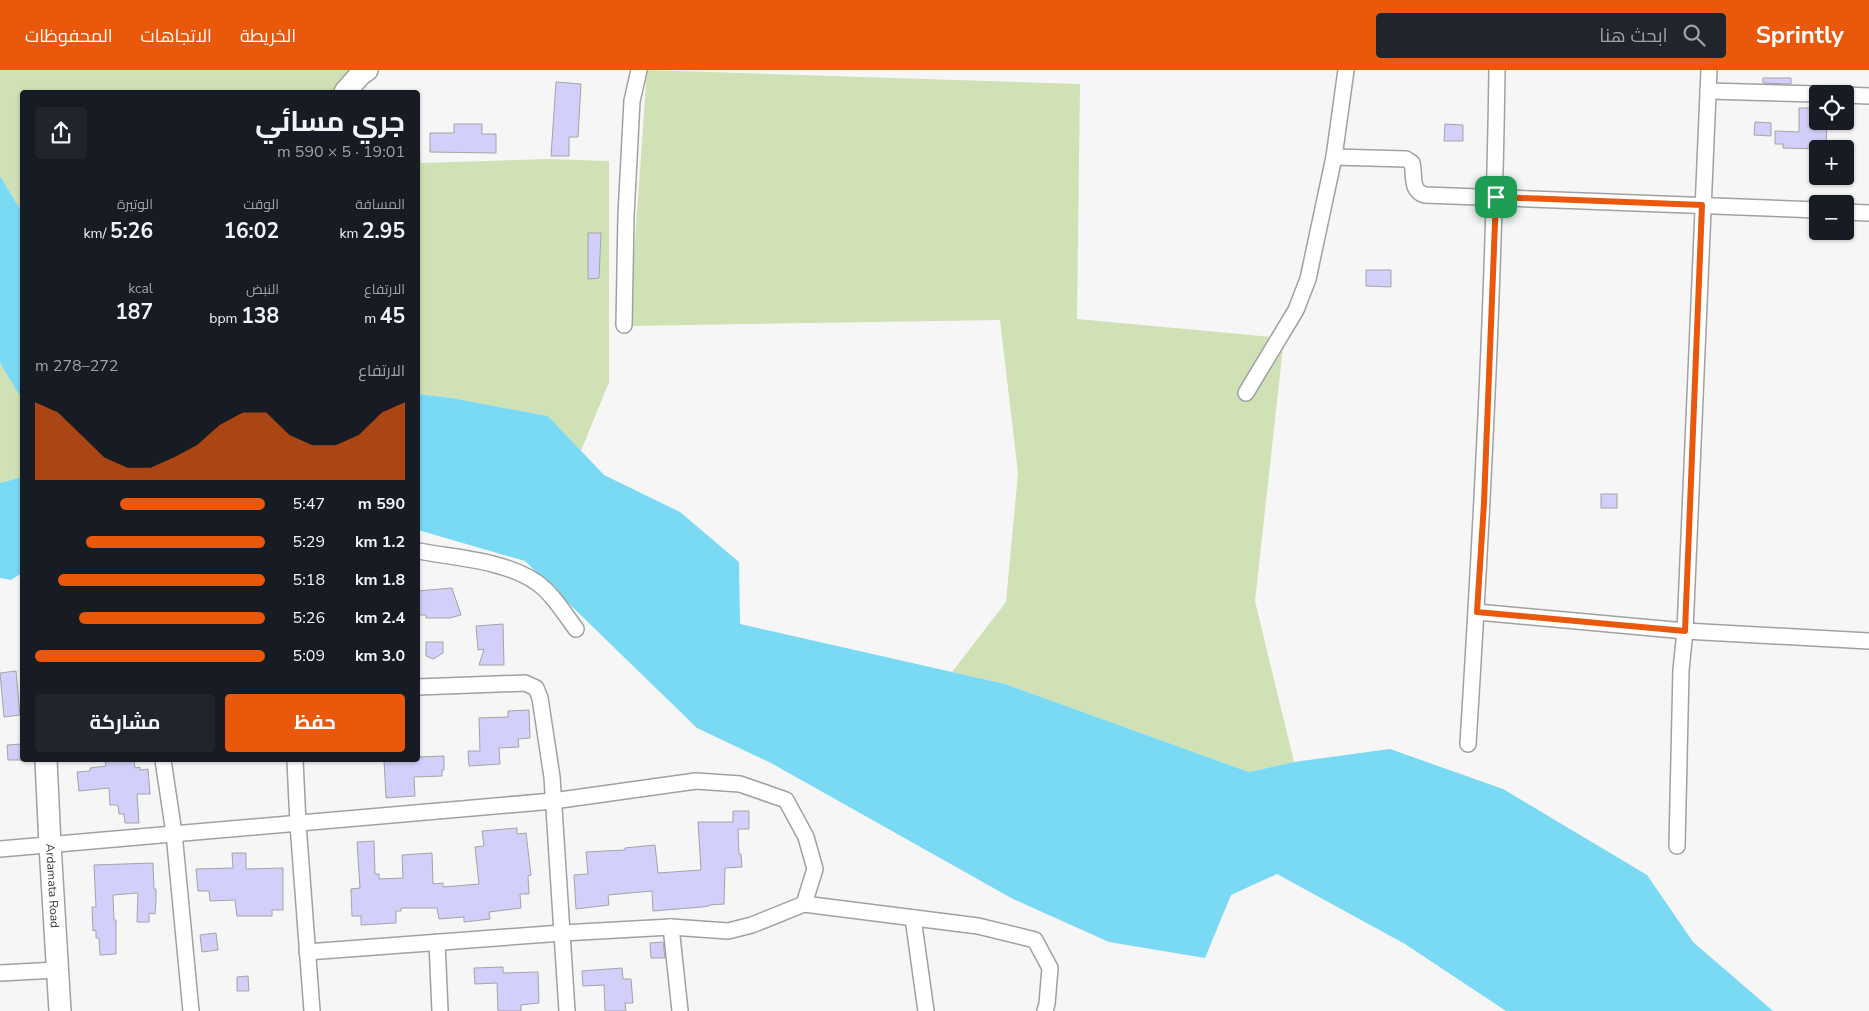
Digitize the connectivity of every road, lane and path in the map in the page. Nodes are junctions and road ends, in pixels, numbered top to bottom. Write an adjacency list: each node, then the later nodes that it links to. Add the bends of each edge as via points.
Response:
1 (367, 70): 6 (main road)
2 (639, 70): 17 (street, via 632,101)
3 (1346, 70): 11 (street)
4 (1497, 70): 12 (street)
5 (1709, 70): 7 (street)
6 (347, 90)
7 (1708, 91): 8 (street); 13 (street)
8 (1809, 94)
9 (1854, 95): 10 (street)
10 (1869, 96)
11 (1334, 157): 12 (street, via 1406,158 1412,164 1414,186 1422,194); 18 (street, via 1303,295)
12 (1496, 197): 13 (street); 20 (street)
13 (1702, 205): 14 (street); 22 (street)
14 (1809, 210)
15 (1854, 212): 16 (street)
16 (1869, 213)
17 (624, 325)
18 (1246, 393)
19 (420, 551): 21 (street, via 510,569 537,583 553,598)
20 (1477, 612): 22 (street); 25 (street)
21 (576, 629)
22 (1685, 631): 23 (street); 33 (street, via 1681,670)
23 (1869, 642)
24 (420, 687): 29 (street, via 524,683 536,688 552,777)
25 (1468, 744)
26 (46, 762): 32 (main road, Ardamata Road)
27 (163, 762): 31 (street)
28 (295, 762): 30 (street)
29 (553, 801): 30 (street); 35 (street, via 696,781 740,784 786,800 806,838 815,869); 38 (street)
30 (298, 824): 31 (street); 40 (street)
31 (174, 834): 32 (street); 44 (street)
32 (50, 845): 34 (street); 41 (main road, Ardamata Road)
33 (1677, 846)
34 (0, 848)
35 (804, 904): 36 (street); 37 (street, via 752,925 728,930)
36 (913, 918): 49 (street); 50 (street, via 978,926 1034,940 1050,968)
37 (671, 928): 38 (street); 48 (street)
38 (562, 933): 39 (street); 47 (street)
39 (437, 942): 40 (street); 46 (street)
40 (307, 952): 45 (street)
41 (57, 970): 42 (street); 43 (main road, Ardamata Road)
42 (0, 973)
43 (60, 1011)
44 (191, 1011)
45 (312, 1011)
46 (440, 1011)
47 (567, 1011)
48 (680, 1011)
49 (926, 1011)
50 (1045, 1011)

